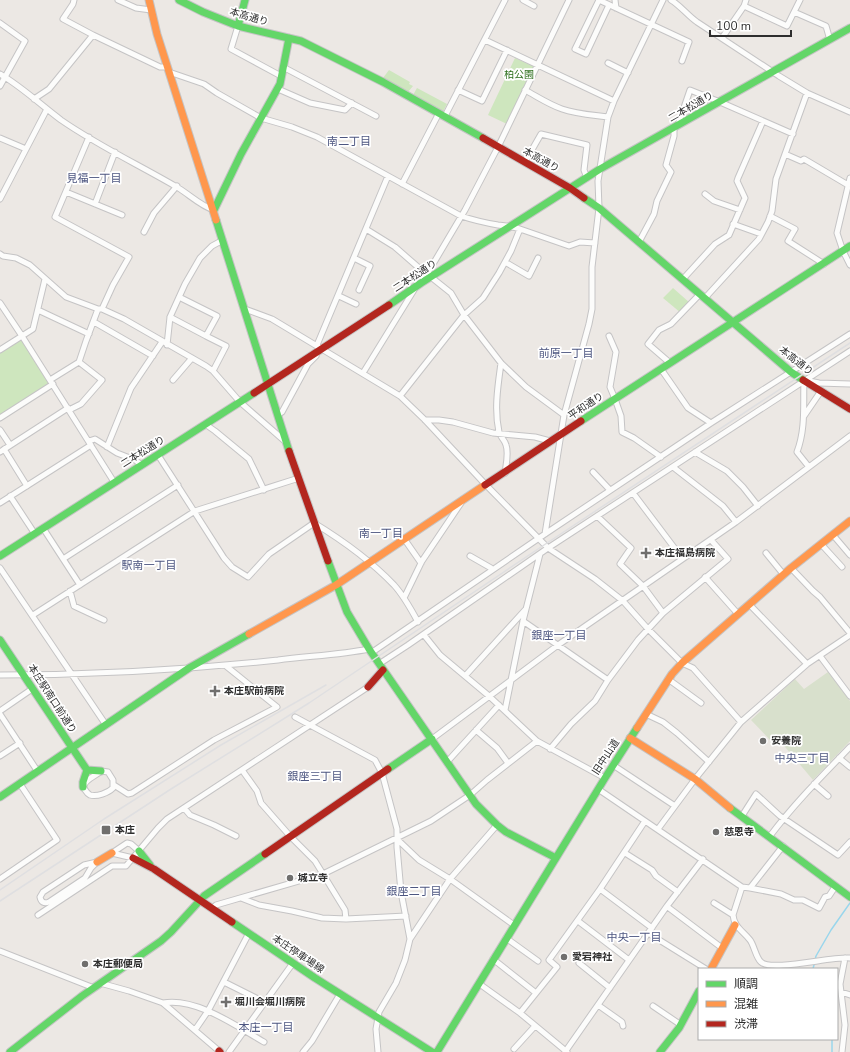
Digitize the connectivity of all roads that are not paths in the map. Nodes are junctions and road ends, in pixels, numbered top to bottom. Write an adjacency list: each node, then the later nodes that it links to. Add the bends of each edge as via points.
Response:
1 (74, 0): 25 (street, via 63,20)
2 (118, 0): 19 (street, via 136,8)
3 (149, 0): 19 (street)
4 (179, 0): 23 (street, 本高通り)
5 (245, 0): 23 (street)
6 (505, 0): 28 (street)
7 (523, 0): 16 (street)
8 (569, 0): 33 (street)
9 (599, 0): 15 (street); 15 (street, via 575,49 586,54)
10 (615, 0): 18 (street)
11 (663, 0): 22 (street)
12 (671, 0): 27 (street, via 682,7 688,16)
13 (746, 0): 17 (street)
14 (800, 0): 20 (street)
15 (610, 5): 18 (street)
16 (534, 6)
17 (744, 6): 20 (street, via 787,26); 27 (street)
18 (616, 8): 22 (street)
19 (151, 10): 35 (street)
20 (794, 12): 29 (street, via 826,26)
21 (0, 23): 38 (street, via 25,41)
22 (651, 25): 31 (street, via 688,42); 37 (street)
23 (238, 26): 26 (street, 本高通り); 39 (street, via 231,49)
24 (850, 28): 29 (street, 二本松通り)
25 (92, 35): 35 (street); 45 (street, via 49,89)
26 (289, 38): 34 (street); 51 (street, 本高通り, via 301,41)
27 (722, 38): 36 (street)
28 (485, 40): 30 (street); 42 (street)
29 (830, 40): 36 (street, 二本松通り)
30 (506, 50): 33 (street); 42 (street, via 482,101)
31 (682, 61)
32 (608, 63): 37 (street)
33 (537, 65): 43 (street); 46 (street)
34 (283, 67): 39 (street); 48 (street)
35 (168, 69): 53 (street, via 204,84); 78 (street)
36 (773, 72): 44 (street); 47 (street, 二本松通り)
37 (628, 73): 46 (street)
38 (2, 76): 40 (street); 45 (street)
39 (281, 76): 41 (street)
40 (0, 86)
41 (278, 89): 48 (street, via 322,106 345,110); 53 (street)
42 (458, 90): 51 (street)
43 (525, 90): 54 (street, via 542,101 563,109); 60 (street)
44 (807, 93): 50 (street); 57 (street)
45 (34, 99): 49 (street)
46 (614, 101): 54 (street)
47 (720, 102): 55 (street); 56 (street, 二本松通り); 56 (street, via 690,90)
48 (352, 103): 52 (street)
49 (47, 109): 58 (street); 61 (street)
50 (850, 112)
51 (442, 114): 60 (street, 本高通り); 69 (street)
52 (376, 116)
53 (261, 118): 66 (street, via 317,138); 78 (street)
54 (608, 118): 65 (street)
55 (763, 120): 57 (street); 79 (street, via 737,181 745,198)
56 (676, 128): 65 (street, 二本松通り); 90 (street, via 666,165 671,172 657,201 654,214)
57 (793, 134): 63 (street)
58 (89, 137): 62 (street); 73 (street)
59 (0, 138): 61 (street)
60 (498, 147): 64 (street, 本高通り); 81 (street)
61 (26, 149): 75 (street)
62 (114, 152): 71 (street); 76 (street)
63 (785, 154): 70 (street, via 801,161 804,159); 82 (street, via 776,179)
64 (525, 162): 67 (street, via 541,134 587,145 584,170); 72 (street, 本高通り)
65 (600, 169): 67 (street, 二本松通り); 77 (street)
66 (388, 176): 69 (street); 85 (street)
67 (586, 178): 72 (street, 二本松通り)
68 (850, 178): 70 (street)
69 (402, 184): 81 (street)
70 (848, 185): 93 (street, via 837,233)
71 (177, 186): 78 (street); 87 (street, via 154,213)
72 (570, 188): 77 (street, 本高通り); 84 (street, 二本松通り)
73 (66, 192): 76 (street); 110 (street, via 55,217 129,257)
74 (706, 194): 79 (street, via 714,201)
75 (0, 199)
76 (95, 204): 80 (street)
77 (599, 208): 90 (street, 本高通り); 91 (street)
78 (214, 210): 89 (street)
79 (740, 210): 83 (street)
80 (122, 214)
81 (460, 216): 84 (street); 100 (street)
82 (770, 216): 88 (street); 98 (street, via 795,229 788,241)
83 (733, 224): 88 (street); 102 (street, via 729,235 715,244)
84 (512, 226): 86 (street); 100 (street, 二本松通り)
85 (366, 229): 95 (street); 100 (street, via 395,247)
86 (520, 229): 91 (street, via 569,246 580,242); 97 (street)
87 (144, 232)
88 (761, 234): 106 (street)
89 (223, 240): 107 (street, via 212,246 200,258); 111 (street)
90 (639, 242): 102 (street, 本高通り)
91 (595, 243): 147 (street, via 592,309)
92 (850, 246): 93 (street, 平和通り)
93 (843, 251): 98 (street, 平和通り); 99 (street)
94 (0, 254): 101 (street, via 30,265)
95 (354, 258): 104 (street, via 370,266); 105 (street)
96 (538, 258): 97 (street, via 529,276)
97 (505, 262): 113 (street, via 483,298)
98 (824, 264): 116 (street, 平和通り)
99 (850, 265)
100 (429, 276): 103 (street, 二本松通り); 113 (street, via 451,293)
101 (45, 279): 110 (street, via 66,297); 112 (street)
102 (683, 279): 106 (street, 本高通り)
103 (414, 289): 123 (street, 二本松通り); 134 (street)
104 (359, 290)
105 (339, 296): 109 (street); 123 (street)
106 (703, 296): 116 (street, 本高通り); 130 (street, via 671,324 659,330 648,344)
107 (179, 297): 114 (street); 120 (street, via 217,316)
108 (0, 303): 119 (street)
109 (356, 304)
110 (100, 309): 115 (street); 122 (street, via 124,319)
111 (245, 309): 123 (street, via 272,319); 138 (street)
112 (38, 310): 117 (street); 119 (street, via 33,329)
113 (464, 315): 129 (street); 141 (street)
114 (170, 317): 120 (street); 122 (street)
115 (94, 322): 117 (street); 126 (street)
116 (733, 322): 130 (street, 平和通り); 133 (street, 本高通り)
117 (89, 334): 128 (street)
118 (850, 334): 133 (street)
119 (22, 336): 124 (street); 137 (street)
120 (206, 336): 132 (street, via 226,346)
121 (609, 336): 142 (street, via 616,352 610,387)
122 (165, 344): 126 (street); 127 (street)
123 (319, 347): 134 (street); 138 (street, 二本松通り); 146 (street)
124 (0, 350)
125 (850, 350): 136 (street)
126 (153, 356): 161 (street, via 131,388)
127 (192, 358): 132 (street); 135 (street)
128 (79, 362): 137 (street); 144 (street, via 102,380 81,404)
129 (501, 363): 147 (street, via 532,392); 154 (street, via 497,390)
130 (670, 363): 131 (street, 平和通り)
131 (661, 369): 142 (street, 平和通り); 151 (street, via 688,408)
132 (213, 371): 143 (street)
133 (791, 372): 136 (street, 本高通り); 151 (street)
134 (363, 373): 141 (street)
135 (174, 380)
136 (804, 380): 139 (street, via 819,384); 140 (street, 本高通り); 148 (street); 163 (street)
137 (52, 382): 144 (street); 149 (street)
138 (269, 384): 143 (street, 二本松通り); 146 (street)
139 (850, 384)
140 (821, 391): 145 (street, 本高通り); 148 (street)
141 (400, 396): 150 (street)
142 (615, 399): 155 (street, 平和通り); 165 (street, via 621,416 622,432)
143 (240, 402): 152 (street, 二本松通り); 159 (street)
144 (69, 409): 158 (street); 160 (street)
145 (850, 409)
146 (279, 414): 159 (street)
147 (564, 415): 155 (street)
148 (804, 416): 168 (street, via 802,439 797,452)
149 (0, 418)
150 (425, 420): 154 (street, via 453,422); 174 (street)
151 (711, 423): 165 (street)
152 (205, 424): 164 (street, 二本松通り); 176 (street, via 249,459)
153 (0, 430): 160 (street)
154 (499, 434): 157 (street); 170 (street, via 507,447)
155 (560, 435): 157 (street, 平和通り); 190 (street)
156 (850, 436): 168 (street)
157 (550, 441): 170 (street, 平和通り)
158 (90, 443): 161 (street, via 95,439); 172 (street); 175 (street)
159 (287, 444): 171 (street)
160 (10, 445): 162 (street)
161 (107, 447): 166 (street)
162 (2, 450): 175 (street)
163 (695, 452): 167 (street); 182 (street, via 727,471)
164 (158, 455): 166 (street, 二本松通り); 173 (street)
165 (661, 457): 177 (street)
166 (142, 465): 172 (street, 二本松通り)
167 (673, 466): 178 (street); 186 (street, via 723,506)
168 (809, 467): 182 (street)
169 (593, 472): 177 (street)
170 (505, 473): 174 (street, 平和通り)
171 (299, 478): 176 (street); 187 (street)
172 (114, 482): 188 (street, 二本松通り)
173 (178, 485): 183 (street); 203 (street)
174 (486, 485): 180 (street, 平和通り); 192 (street)
175 (27, 486): 179 (street)
176 (264, 490): 183 (street)
177 (610, 490): 190 (street)
178 (633, 493): 184 (street); 202 (street)
179 (10, 496): 181 (street); 189 (street)
180 (462, 501): 193 (street, 平和通り); 205 (street)
181 (0, 503)
182 (758, 506): 186 (street)
183 (195, 511): 187 (street, via 224,558 232,567 248,577 269,554); 212 (street)
184 (597, 516): 196 (street); 214 (street, via 631,548 620,564)
185 (850, 521): 191 (street, 旧中山道)
186 (736, 522): 194 (street)
187 (314, 523): 204 (street); 213 (street)
188 (43, 528): 189 (street, 二本松通り); 203 (street)
189 (35, 534): 200 (street, 二本松通り)
190 (545, 534): 192 (street)
191 (833, 535): 195 (street, 旧中山道); 199 (street)
192 (539, 538): 196 (street); 209 (street)
193 (405, 540): 204 (street, 平和通り); 205 (street)
194 (712, 540): 202 (street); 211 (street, via 728,559)
195 (821, 544): 206 (street); 208 (street, 旧中山道)
196 (548, 548): 198 (street); 217 (street, via 595,579)
197 (766, 553): 210 (street)
198 (540, 554): 219 (street); 228 (street)
199 (850, 555)
200 (0, 556)
201 (470, 556): 209 (street)
202 (682, 558): 214 (street)
203 (63, 560): 212 (street)
204 (369, 563): 213 (street, 平和通り); 216 (street)
205 (421, 563): 216 (street)
206 (842, 567)
207 (0, 568): 222 (street)
208 (791, 568): 210 (street, 旧中山道); 227 (street, via 820,597)
209 (492, 570): 225 (street)
210 (784, 575): 218 (street, 旧中山道)
211 (705, 577): 220 (street); 221 (street)
212 (80, 585): 215 (street)
213 (336, 586): 231 (street, via 347,612); 237 (street, 平和通り)
214 (643, 586): 217 (street); 220 (street)
215 (70, 591): 222 (street); 223 (street, via 74,606)
216 (404, 598): 225 (street)
217 (622, 601): 226 (street); 230 (street)
218 (749, 604): 221 (street, 旧中山道); 234 (street)
219 (526, 609): 224 (street); 241 (street)
220 (663, 613): 226 (street)
221 (738, 614): 233 (street, 旧中山道)
222 (33, 615): 240 (street)
223 (104, 620)
224 (523, 621): 230 (street); 243 (street)
225 (418, 622): 231 (street)
226 (648, 629): 233 (street); 245 (street)
227 (850, 634): 232 (street)
228 (424, 635): 236 (street); 241 (street, via 440,655)
229 (0, 640): 239 (street, 本庄駅南口前通り)
230 (558, 645): 243 (street); 245 (street)
231 (370, 651): 235 (street); 236 (street)
232 (820, 656): 234 (street); 249 (street)
233 (682, 663): 244 (street, 旧中山道); 257 (street, via 693,668)
234 (807, 664): 257 (street)
235 (226, 666): 237 (street); 284 (street, via 277,708 214,740 132,793 128,794)
236 (381, 667): 242 (street); 246 (street)
237 (189, 668): 240 (street); 258 (street, 平和通り)
238 (0, 675): 239 (street)
239 (24, 675): 240 (street); 247 (street, 本庄駅南口前通り)
240 (71, 675): 258 (street)
241 (465, 676): 248 (street)
242 (389, 677): 246 (street); 262 (street)
243 (510, 679): 248 (street); 252 (street)
244 (668, 679): 250 (street); 255 (street, 旧中山道)
245 (608, 680): 267 (street, via 595,701)
246 (368, 687): 259 (street)
247 (32, 689): 253 (street); 266 (street, 本庄駅南口前通り)
248 (490, 696): 251 (street); 262 (street)
249 (850, 696)
250 (701, 703)
251 (499, 705): 252 (street); 260 (street)
252 (505, 710): 263 (street)
253 (0, 711)
254 (0, 714): 264 (street)
255 (646, 714): 261 (street, 旧中山道); 271 (street, via 663,722)
256 (295, 718): 259 (street)
257 (741, 722): 271 (street)
258 (106, 725): 266 (street, 平和通り)
259 (310, 726): 276 (street); 279 (street, via 375,760)
260 (476, 730): 270 (street); 272 (street, via 497,748)
261 (630, 738): 273 (street, 旧中山道); 281 (street)
262 (432, 739): 270 (street); 279 (street)
263 (537, 741): 267 (street); 272 (street)
264 (20, 743): 268 (street); 278 (street)
265 (850, 747): 269 (street)
266 (72, 748): 275 (street, 本庄駅南口前通り); 278 (street, 平和通り)
267 (550, 749): 280 (street)
268 (0, 756)
269 (839, 758): 274 (street); 283 (street)
270 (447, 762): 288 (street)
271 (709, 762): 281 (street)
272 (508, 763): 288 (street)
273 (613, 765): 280 (street, 旧中山道); 290 (street)
274 (850, 767)
275 (87, 770): 277 (street); 285 (street)
276 (242, 770): 291 (street); 298 (street, via 257,792 261,803)
277 (101, 771): 284 (street, via 108,772 114,780); 285 (street)
278 (38, 772): 282 (street, 平和通り)
279 (382, 773): 298 (street); 300 (street)
280 (605, 778): 286 (street, 旧中山道)
281 (695, 779): 290 (street); 292 (street)
282 (20, 784): 287 (street, 平和通り); 313 (street, via 57,840)
283 (814, 784): 289 (street); 293 (street)
284 (114, 785): 285 (street, via 107,792 91,795)
285 (83, 786)
286 (598, 789): 294 (street); 308 (street, 旧中山道)
287 (2, 795)
288 (470, 795): 295 (street); 300 (street, via 431,821)
289 (828, 796)
290 (675, 806): 296 (street)
291 (184, 808): 297 (street, via 190,815); 304 (street, via 163,823)
292 (742, 816): 293 (street, via 756,794); 299 (street)
293 (783, 818): 299 (street); 301 (street, via 838,855)
294 (645, 821): 296 (street); 306 (street)
295 (497, 825): 308 (street); 314 (street)
296 (658, 829): 309 (street)
297 (236, 836)
298 (290, 836): 312 (street, via 315,861); 322 (street)
299 (770, 836): 303 (street)
300 (398, 838): 312 (street); 314 (street, via 419,860); 328 (street, via 401,892)
301 (850, 842)
302 (124, 845): 304 (street, via 129,844); 305 (street); 307 (street, via 123,851)
303 (783, 846): 316 (street); 317 (street)
304 (139, 852): 307 (street); 311 (street)
305 (112, 853): 307 (street); 310 (street)
306 (625, 853): 318 (street); 319 (street, via 652,870)
307 (133, 858): 311 (street); 326 (street, via 126,866 112,866)
308 (556, 858): 331 (street, 旧中山道)
309 (703, 859): 315 (street); 319 (street)
310 (98, 862): 310 (street, via 83,880 50,902 42,902 40,896 43,892 84,865)
311 (154, 869): 322 (street, 本庄停車場線)
312 (323, 874): 320 (street); 329 (street, via 345,910)
313 (0, 879)
314 (450, 879): 331 (street); 336 (street)
315 (742, 887): 317 (street); 327 (street)
316 (836, 887): 317 (street, via 825,897 819,908 803,900); 321 (street)
317 (750, 888)
318 (600, 889): 330 (street); 333 (street)
319 (678, 892): 324 (street)
320 (241, 898): 325 (street); 329 (street, via 322,918)
321 (850, 898)
322 (200, 901): 325 (street, 本庄停車場線); 349 (street, via 161,941)
323 (714, 903): 327 (street)
324 (668, 906): 333 (street); 337 (street)
325 (212, 909): 334 (street, 本庄停車場線)
326 (38, 915)
327 (733, 915): 332 (street)
328 (406, 916): 329 (street); 336 (street)
329 (346, 919)
330 (578, 921): 341 (street); 352 (street, via 549,960 557,967)
331 (514, 924): 335 (street, 旧中山道)
332 (736, 925): 337 (street); 339 (street, via 750,940 760,962 766,965 793,965)
333 (650, 930): 341 (street); 345 (street)
334 (249, 934): 343 (street, 本庄停車場線); 348 (street)
335 (506, 938): 340 (street, 旧中山道); 342 (street)
336 (410, 939): 362 (street, via 405,960)
337 (722, 948): 346 (street)
338 (0, 951): 349 (street)
339 (847, 958): 351 (street, via 840,984)
340 (494, 959): 347 (street, 旧中山道); 352 (street)
341 (629, 960): 350 (street)
342 (538, 961)
343 (293, 963): 354 (street, 本庄停車場線); 356 (street)
344 (579, 963): 350 (street)
345 (705, 968)
346 (712, 968)
347 (480, 981): 361 (street); 377 (street, 旧中山道)
348 (224, 982): 356 (street); 360 (street)
349 (97, 986): 357 (street, via 130,991); 371 (street)
350 (610, 988): 358 (street)
351 (841, 992): 355 (street); 364 (street)
352 (536, 993): 361 (street)
353 (698, 993): 363 (street)
354 (340, 994): 362 (street, 本庄停車場線); 374 (street)
355 (850, 995)
356 (264, 1002): 368 (street)
357 (163, 1004): 360 (street, via 192,1004); 367 (street)
358 (598, 1005): 366 (street, via 622,1022); 378 (street)
359 (653, 1006): 363 (street)
360 (208, 1011): 367 (street); 368 (street)
361 (520, 1013): 365 (street)
362 (379, 1018): 375 (street, via 376,1029); 376 (street, 本庄停車場線)
363 (681, 1025): 379 (street)
364 (847, 1025): 380 (street)
365 (535, 1026): 370 (street); 378 (street)
366 (623, 1026)
367 (195, 1030): 372 (street)
368 (244, 1030): 369 (street); 373 (street)
369 (264, 1042)
370 (514, 1049)
371 (10, 1052)
372 (220, 1052)
373 (229, 1052)
374 (303, 1052)
375 (378, 1052)
376 (432, 1052)
377 (437, 1052)
378 (566, 1052)
379 (660, 1052)
380 (844, 1052)

